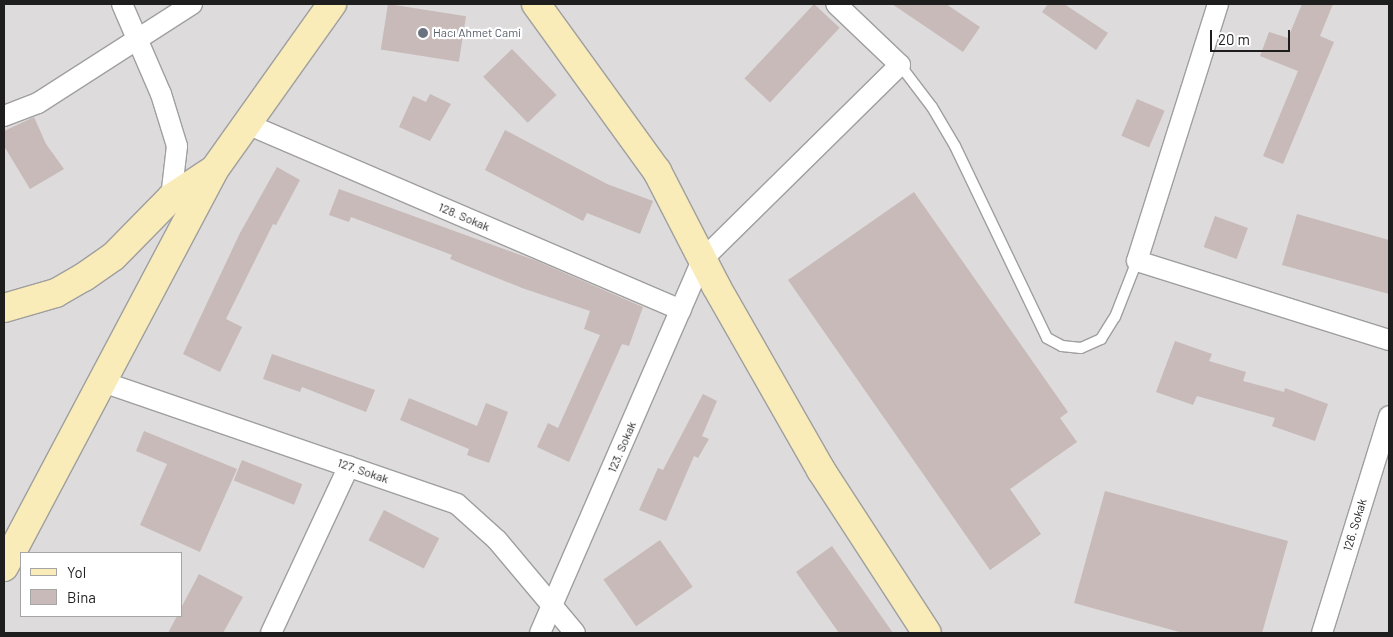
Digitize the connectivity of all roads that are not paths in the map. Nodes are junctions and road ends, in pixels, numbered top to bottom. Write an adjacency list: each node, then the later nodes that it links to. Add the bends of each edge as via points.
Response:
1 (122, 4): 7 (street)
2 (192, 4): 7 (street)
3 (332, 4): 10 (main road)
4 (536, 4): 13 (main road, via 657,171)
5 (836, 4): 8 (street)
6 (1218, 4): 14 (street)
7 (135, 38): 9 (street, via 38,104); 12 (street, via 161,94 177,146)
8 (900, 65): 13 (street); 14 (lane, via 932,106 954,146 1047,338 1062,346 1081,348 1101,339 1115,317)
9 (4, 116)
10 (246, 124): 11 (main road); 16 (street, 128. Sokak)
11 (214, 170): 12 (main road); 18 (main road)
12 (171, 198): 15 (main road, via 113,257 84,277 56,292)
13 (702, 260): 16 (street, 123. Sokak); 26 (main road, via 821,470)
14 (1137, 261): 17 (street)
15 (4, 308)
16 (680, 310): 22 (street, 123. Sokak)
17 (1389, 340)
18 (103, 382): 20 (street, 127. Sokak); 21 (main road)
19 (1389, 416): 27 (street, 126. Sokak)
20 (349, 466): 22 (street, 127. Sokak, via 457,504 477,520); 23 (street)
21 (7, 549)
22 (554, 604): 24 (street, 123. Sokak); 25 (street, 127. Sokak)
23 (271, 633)
24 (540, 633)
25 (575, 633)
26 (927, 633)
27 (1322, 633)

